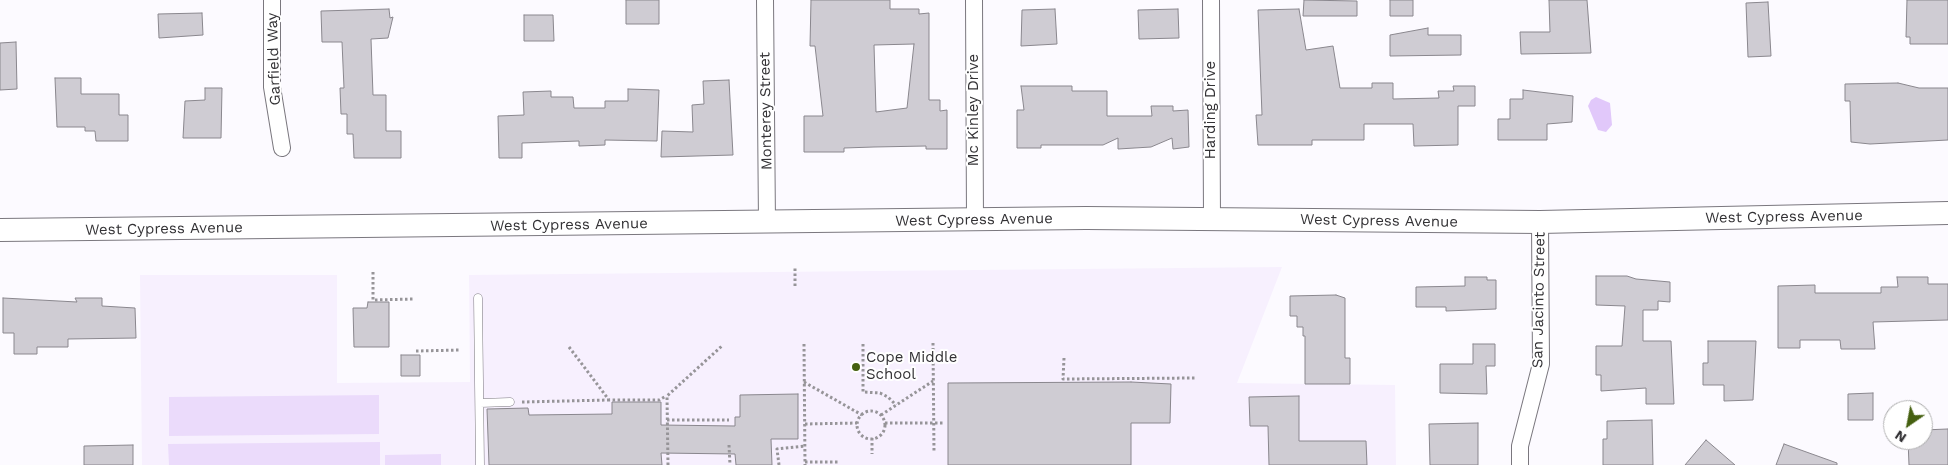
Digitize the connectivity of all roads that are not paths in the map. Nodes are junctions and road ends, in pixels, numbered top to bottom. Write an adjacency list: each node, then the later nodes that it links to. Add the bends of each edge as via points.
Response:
1 (272, 0): 5 (street, Garfield Way, via 272,87)
2 (765, 0): 10 (street, Monterey Street)
3 (974, 0): 8 (street, Mc Kinley Drive)
4 (1211, 0): 7 (street, Harding Drive)
5 (282, 148)
6 (1948, 213): 9 (main road, West Cypress Avenue)
7 (1212, 219): 8 (main road, West Cypress Avenue); 9 (main road, West Cypress Avenue)
8 (975, 220): 10 (main road, West Cypress Avenue)
9 (1540, 222): 16 (street, San Jacinto Street, via 1541,364 1520,446)
10 (767, 223): 11 (main road, West Cypress Avenue)
11 (0, 230)
12 (478, 298): 14 (lane)
13 (510, 402): 14 (lane)
14 (480, 403): 15 (lane)
15 (480, 465)
16 (1520, 465)

